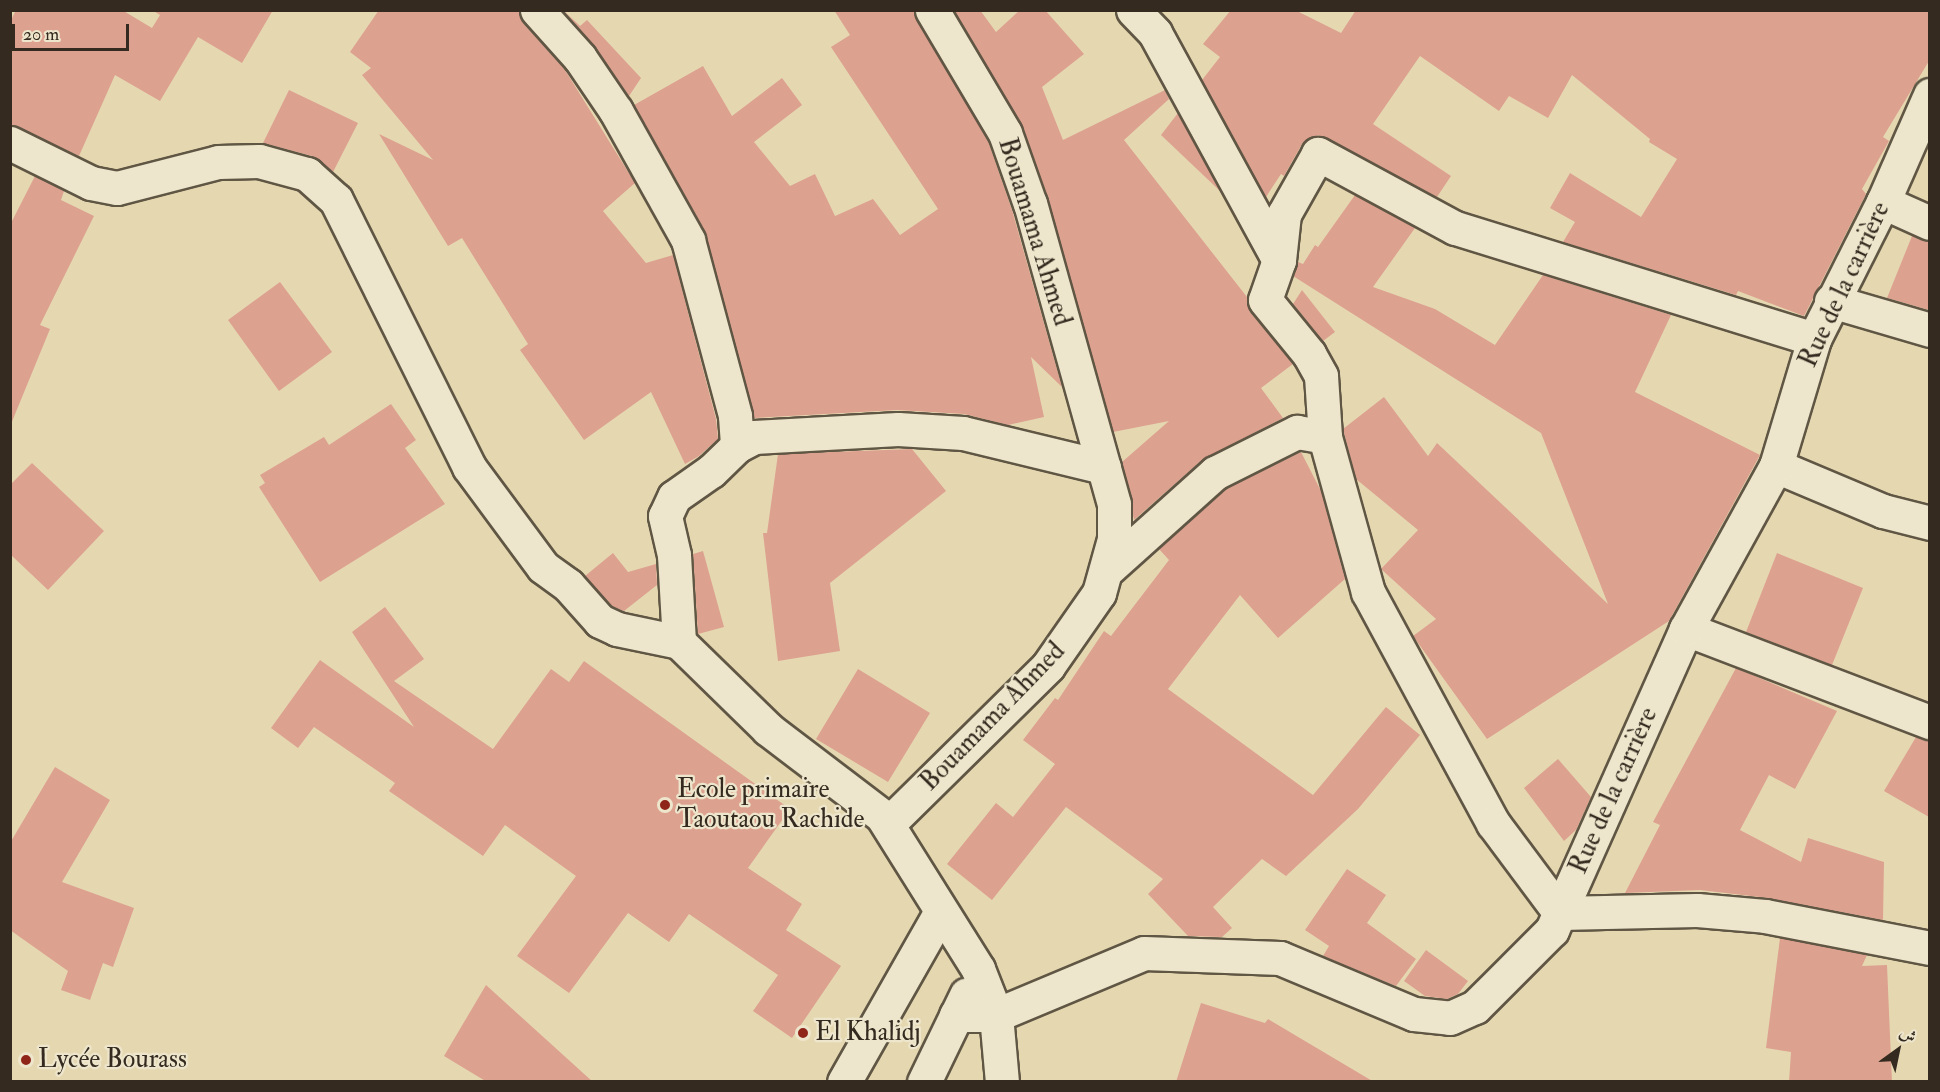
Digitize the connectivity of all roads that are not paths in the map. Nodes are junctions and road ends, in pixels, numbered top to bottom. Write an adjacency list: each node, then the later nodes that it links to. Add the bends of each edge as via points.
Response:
1 (537, 10): 13 (street, via 580,58 616,111 688,240 735,416)
2 (932, 10): 15 (street, Bouamama Ahmed, via 1005,132 1052,278 1080,392)
3 (1133, 10): 8 (street, via 1155,33)
4 (1929, 95): 6 (street, Rue de la carrière)
5 (10, 143): 19 (street, via 91,183 117,188 218,162 259,161 307,174 336,200 469,467 543,567 568,585 600,621 618,630)
6 (1883, 202): 7 (street); 9 (street, Rue de la carrière)
7 (1929, 223)
8 (1279, 260): 11 (street, via 1284,214 1318,154 1455,228); 12 (street, via 1265,300 1309,354 1321,376)
9 (1831, 301): 10 (street); 11 (street, Rue de la carrière)
10 (1929, 330)
11 (1814, 339): 14 (street, Rue de la carrière)
12 (1325, 436): 17 (street, via 1297,432 1215,473); 22 (street, via 1368,592 1492,823)
13 (737, 446): 15 (street, via 754,437 898,429 963,433); 19 (street, via 711,471 674,497 665,516 674,555)
14 (1776, 466): 16 (street, via 1883,511); 18 (street, Rue de la carrière)
15 (1104, 467): 17 (street, Bouamama Ahmed, via 1114,504 1114,539)
16 (1929, 523)
17 (1108, 569): 21 (street, Bouamama Ahmed, via 1099,593 1048,666)
18 (1686, 629): 20 (street); 22 (street, Rue de la carrière)
19 (679, 642): 21 (street, via 768,729)
20 (1929, 722)
21 (888, 824): 23 (street)
22 (1560, 912): 24 (street, via 1708,911 1765,916); 27 (street, Rue de la carrière, via 1552,930 1475,1007 1450,1018 1414,1014 1280,958 1144,953)
23 (940, 913): 25 (street); 28 (street)
24 (1929, 948)
25 (978, 969): 26 (street); 27 (street)
26 (956, 1015): 27 (street); 29 (street)
27 (996, 1015): 30 (street)
28 (844, 1082)
29 (924, 1082)
30 (1002, 1082)

